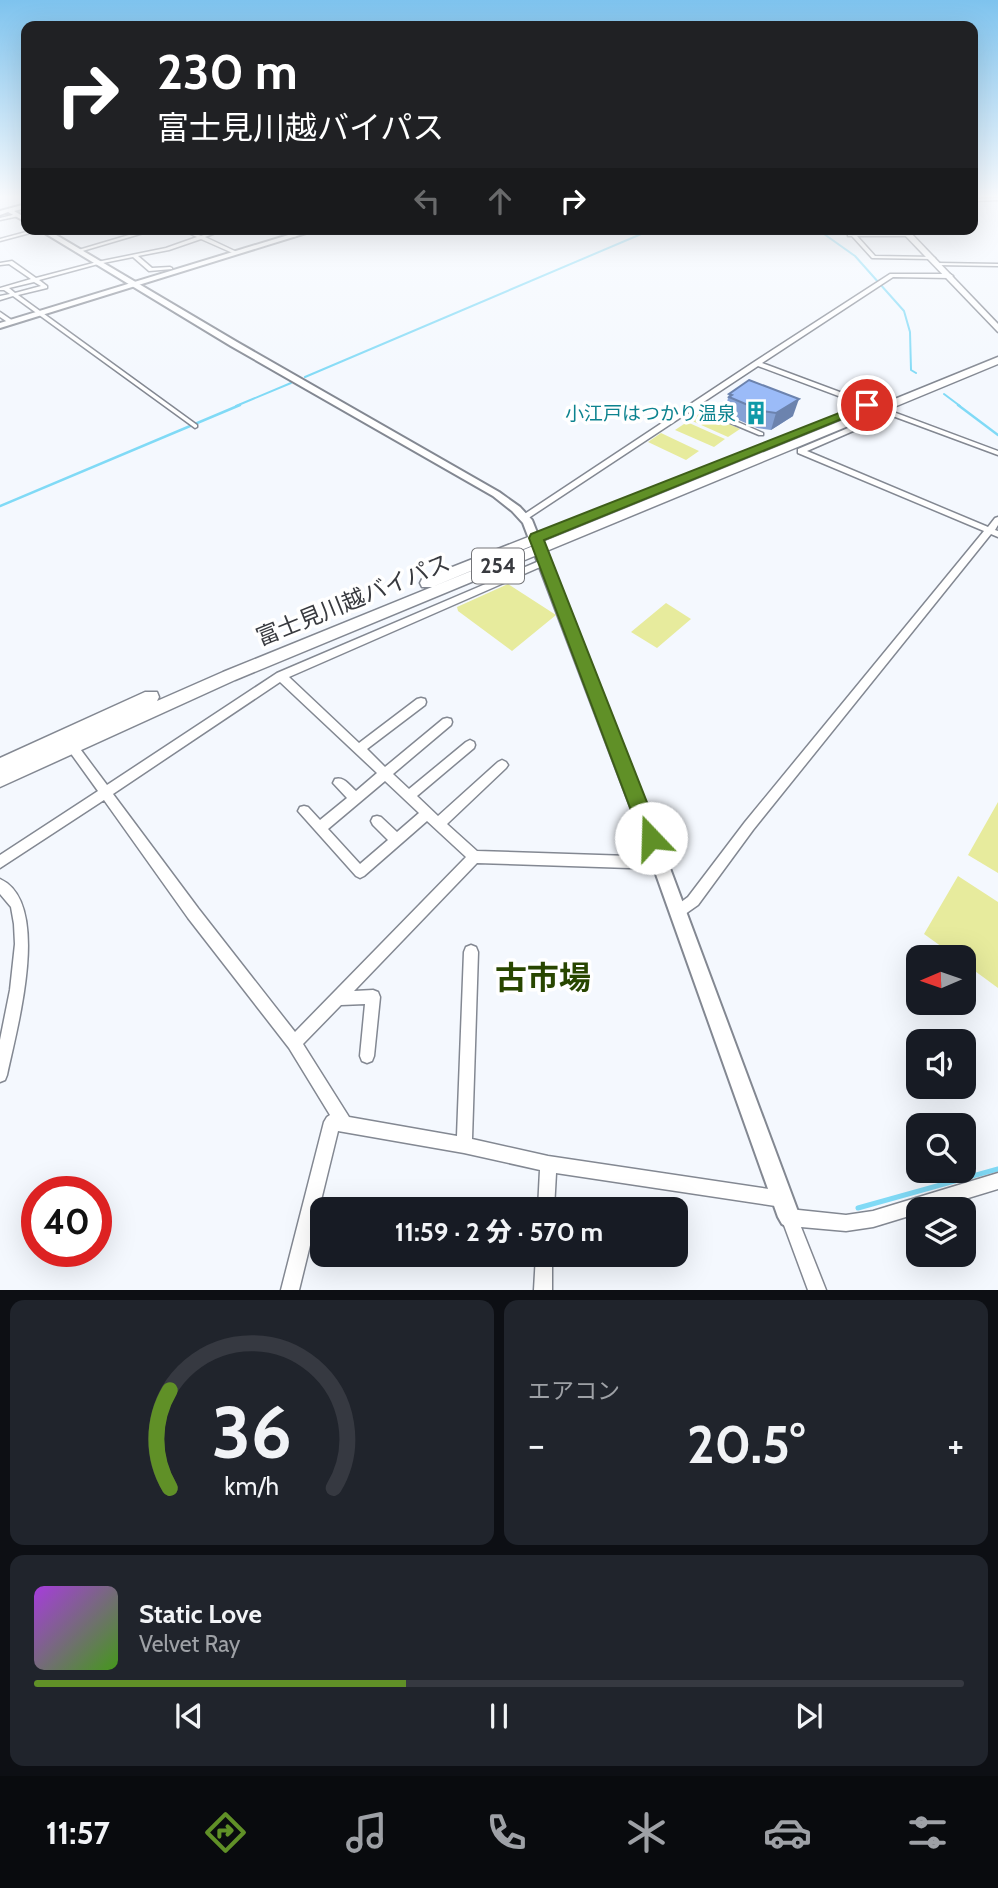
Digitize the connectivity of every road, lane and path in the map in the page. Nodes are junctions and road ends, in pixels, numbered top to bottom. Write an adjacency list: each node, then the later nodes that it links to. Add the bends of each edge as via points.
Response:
1 (88, 257): 9 (street)
2 (126, 257): 9 (street)
3 (136, 257): 12 (street, via 151,270)
4 (156, 257): 12 (street)
5 (221, 257): 12 (main road)
6 (877, 257): 8 (street)
7 (932, 257): 8 (main road)
8 (936, 261): 11 (street); 13 (main road)
9 (97, 263): 14 (street); 15 (street)
10 (0, 264): 14 (street, via 10,262)
11 (998, 265)
12 (173, 270): 15 (main road)
13 (950, 276): 23 (main road); 26 (street, via 892,275)
14 (35, 280): 16 (street); 17 (street, via 45,286)
15 (133, 285): 19 (main road); 32 (street, via 482,486)
16 (3, 289): 17 (street)
17 (13, 295): 18 (street); 19 (street)
18 (0, 298)
19 (39, 313): 21 (main road); 29 (street)
20 (0, 314): 21 (street)
21 (10, 323): 22 (main road)
22 (0, 326)
23 (998, 329)
24 (998, 350): 28 (main road, 富士見川越バイパス / 254)
25 (998, 360): 28 (main road, 富士見川越バイパス / 254)
26 (756, 363): 27 (street); 28 (street)
27 (694, 405): 30 (street); 32 (street)
28 (877, 409): 31 (street); 34 (street, via 801,451); 35 (main road, 富士見川越バイパス / 254)
29 (195, 426)
30 (761, 434)
31 (998, 453)
32 (524, 517): 35 (street)
33 (998, 520): 34 (street)
34 (994, 532): 60 (street, via 749,826 693,901)
35 (540, 549): 36 (street); 39 (main road, 富士見川越バイパス / 254); 43 (main road, 富士見川越バイパス / 254, via 187,682); 58 (street)
36 (281, 676): 41 (street); 47 (street)
37 (421, 702): 41 (street)
38 (447, 722): 44 (street)
39 (71, 745): 45 (main road, 富士見川越バイパス / 254); 47 (street)
40 (470, 745): 48 (street)
41 (359, 749): 44 (street)
42 (502, 765): 53 (street)
43 (0, 766)
44 (385, 773): 48 (street); 49 (street)
45 (0, 779)
46 (339, 783): 49 (street)
47 (106, 793): 57 (street); 63 (street)
48 (410, 796): 51 (street)
49 (355, 798): 54 (street)
50 (304, 811): 54 (street)
51 (428, 813): 53 (street); 55 (street)
52 (377, 821): 55 (street)
53 (439, 823): 56 (street)
54 (320, 828): 55 (street, via 360,872)
55 (397, 840)
56 (474, 857): 58 (street); 62 (street)
57 (0, 862)
58 (660, 863): 60 (street)
59 (0, 885): 65 (street, via 17,905 21,939 18,982)
60 (678, 913): 71 (street)
61 (471, 952): 67 (street)
62 (338, 998): 63 (street); 64 (street, via 373,997)
63 (294, 1043): 66 (street)
64 (367, 1056)
65 (0, 1075)
66 (344, 1124): 67 (street); 74 (street, via 332,1122)
67 (464, 1145): 68 (street)
68 (548, 1164): 70 (street); 71 (street)
69 (998, 1181): 72 (street, via 873,1219 846,1223)
70 (547, 1197)
71 (783, 1199): 72 (street)
72 (789, 1217): 76 (street)
73 (544, 1267): 75 (street)
74 (290, 1290)
75 (543, 1290)
76 (817, 1290)

